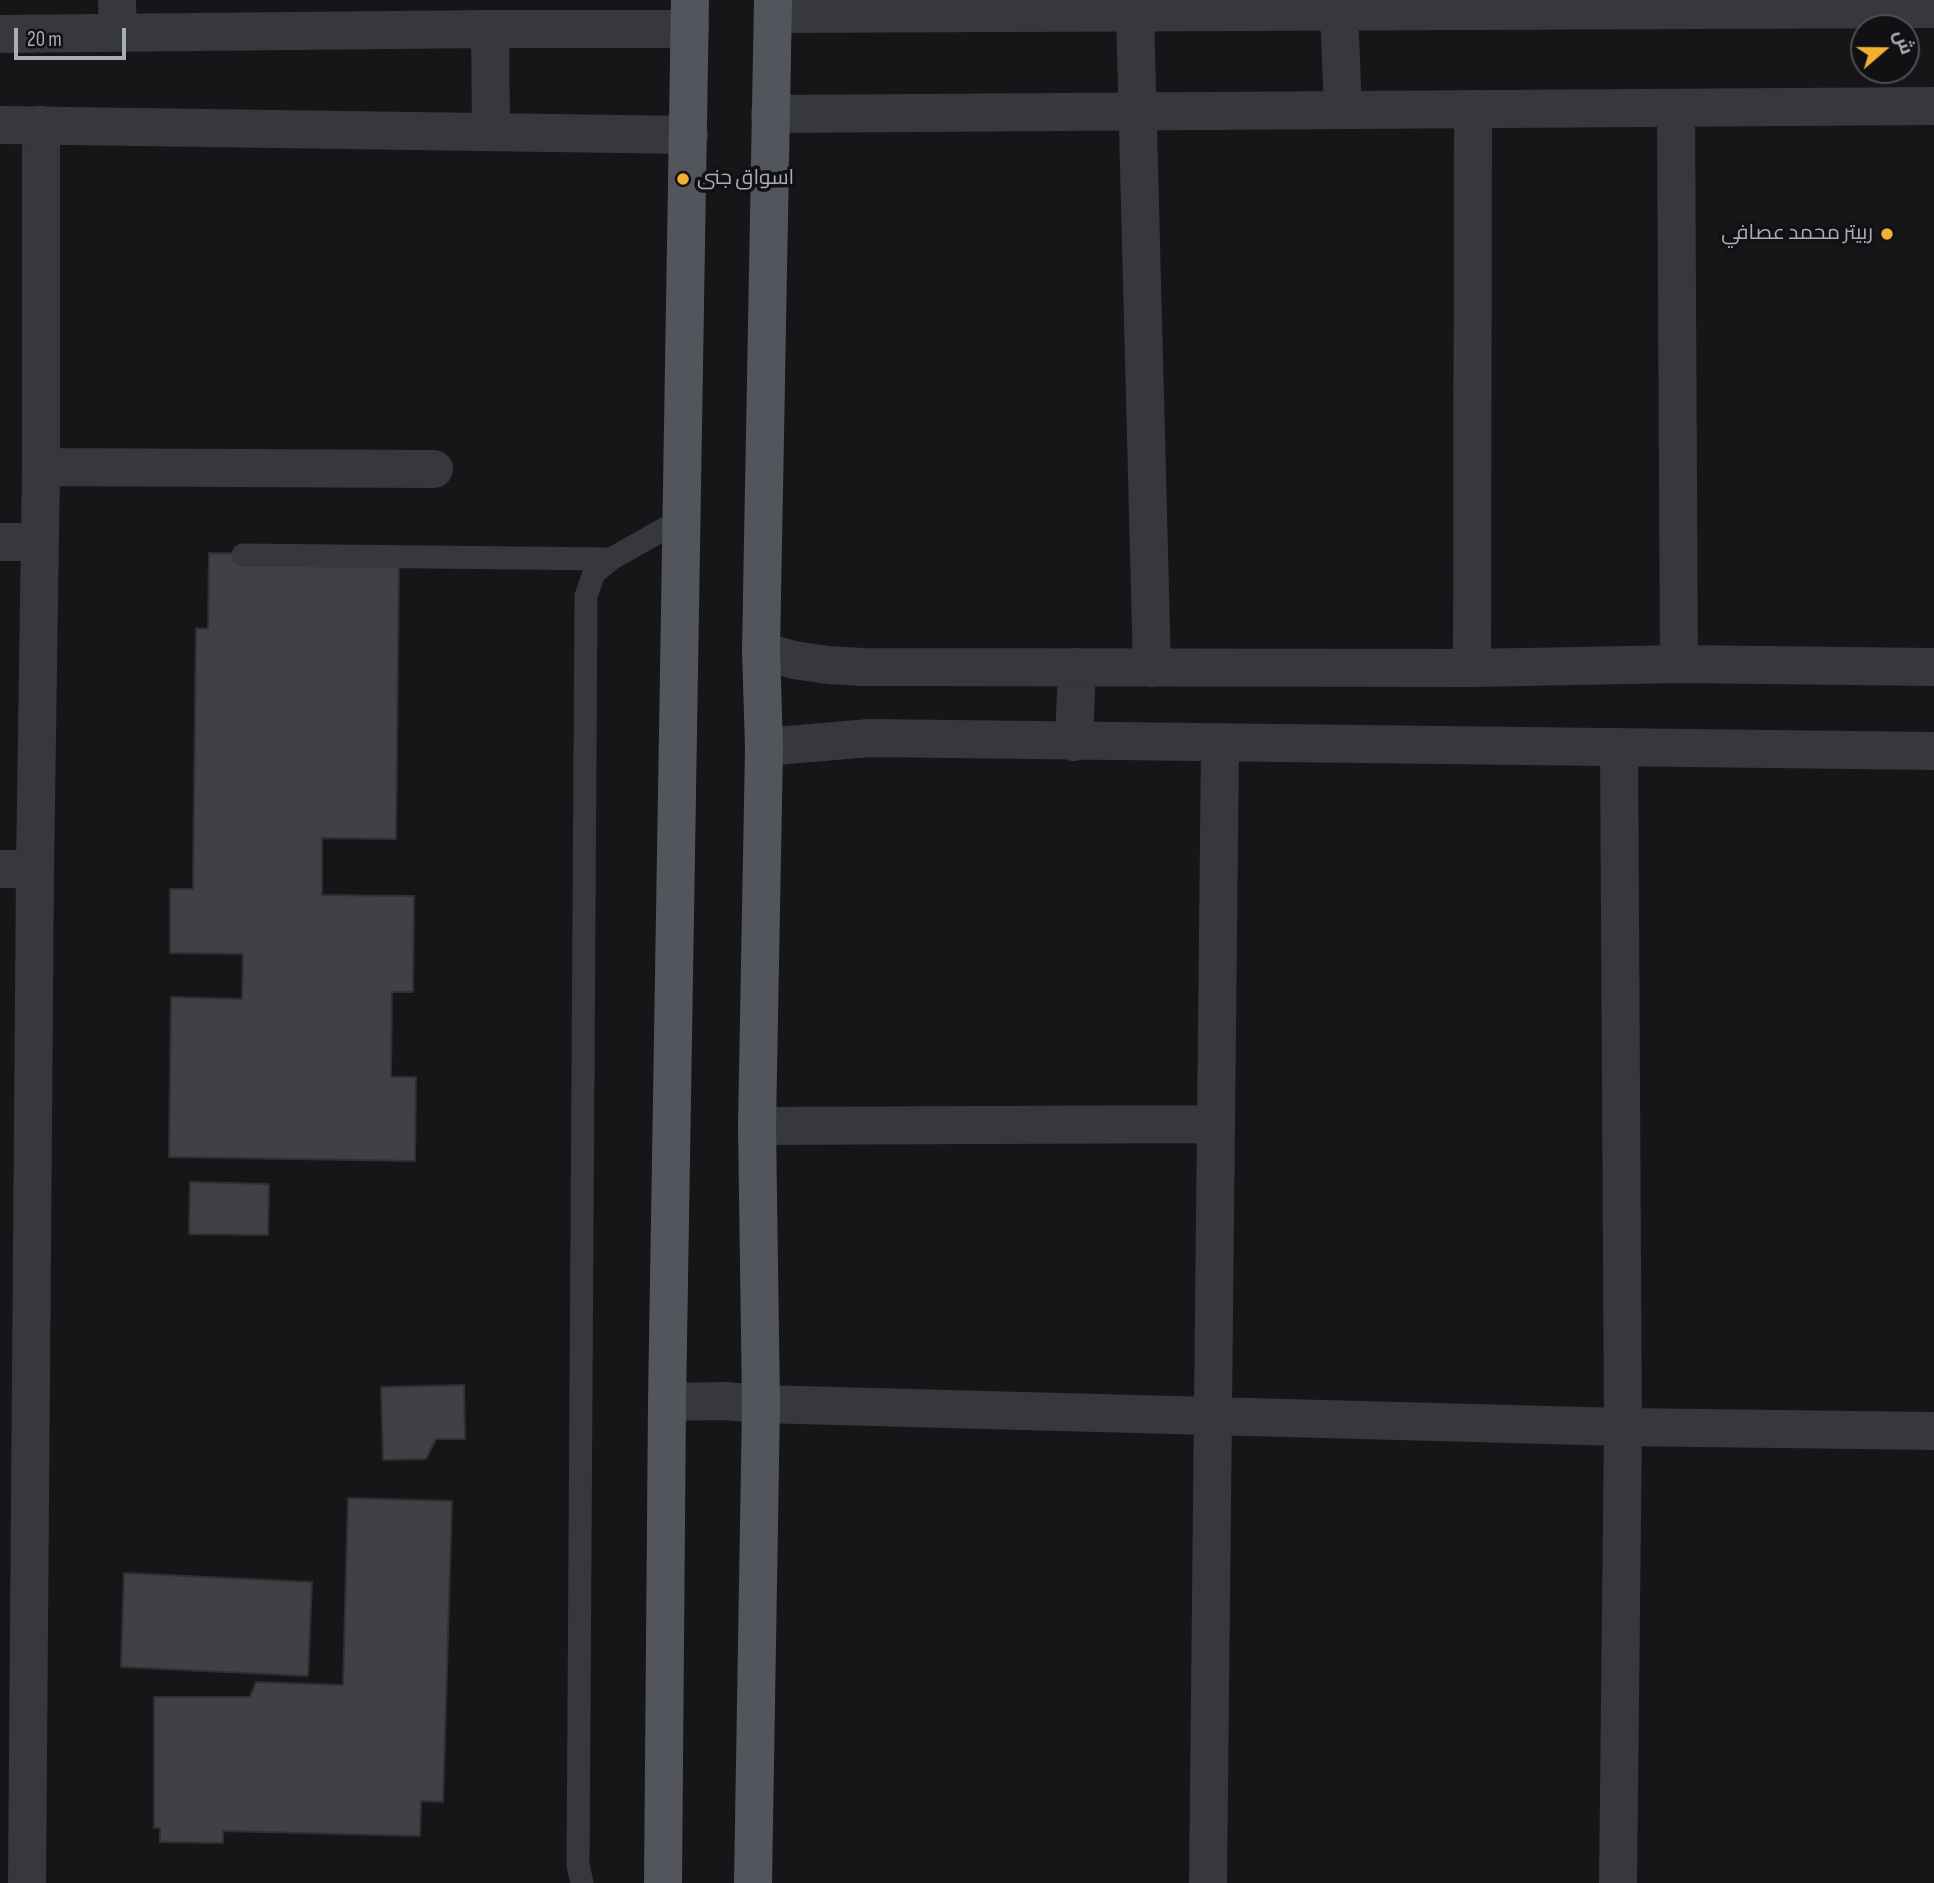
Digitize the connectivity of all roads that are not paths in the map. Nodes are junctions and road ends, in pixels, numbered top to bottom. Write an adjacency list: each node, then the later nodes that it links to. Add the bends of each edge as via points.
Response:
1 (1340, 6): 3 (street); 4 (street); 12 (street)
2 (773, 7): 4 (street); 14 (main road)
3 (1934, 9)
4 (1135, 12): 13 (street)
5 (690, 15): 7 (street); 18 (main road)
6 (118, 16): 7 (street); 8 (street)
7 (472, 20): 17 (street)
8 (0, 34)
9 (1934, 106): 10 (street)
10 (1676, 107): 11 (street); 27 (street)
11 (1473, 109): 12 (street); 31 (street)
12 (1343, 110): 13 (street)
13 (1138, 111): 14 (street); 30 (street)
14 (770, 114): 26 (main road)
15 (0, 125): 16 (street)
16 (41, 125): 17 (street); 19 (street)
17 (491, 131): 18 (street)
18 (689, 135): 21 (main road)
19 (41, 467): 20 (street); 23 (street)
20 (433, 469)
21 (682, 519): 25 (lane); 41 (main road)
22 (0, 542): 23 (street)
23 (40, 542): 37 (street)
24 (243, 555): 25 (lane)
25 (611, 559): 48 (lane, via 594,573 586,596 578,1851)
26 (761, 651): 28 (street, via 828,665); 34 (main road)
27 (1679, 664): 29 (street); 31 (street)
28 (1077, 667): 30 (street); 32 (street)
29 (1934, 667)
30 (1152, 668): 31 (street)
31 (1472, 668)
32 (1074, 741): 33 (street); 34 (street, via 870,738)
33 (1220, 743): 35 (street); 38 (street)
34 (764, 747): 39 (main road)
35 (1619, 747): 36 (street); 44 (street)
36 (1934, 751)
37 (17, 869): 40 (street)
38 (1216, 1124): 39 (street); 43 (street)
39 (757, 1126): 42 (main road)
40 (16, 1236): 46 (street)
41 (667, 1402): 42 (street); 49 (main road)
42 (761, 1404): 43 (street); 50 (main road)
43 (1213, 1416): 44 (street); 51 (street)
44 (1623, 1427): 45 (street); 52 (street)
45 (1934, 1431)
46 (14, 1607): 47 (street)
47 (27, 1883)
48 (582, 1883)
49 (663, 1883)
50 (753, 1883)
51 (1208, 1883)
52 (1618, 1883)

